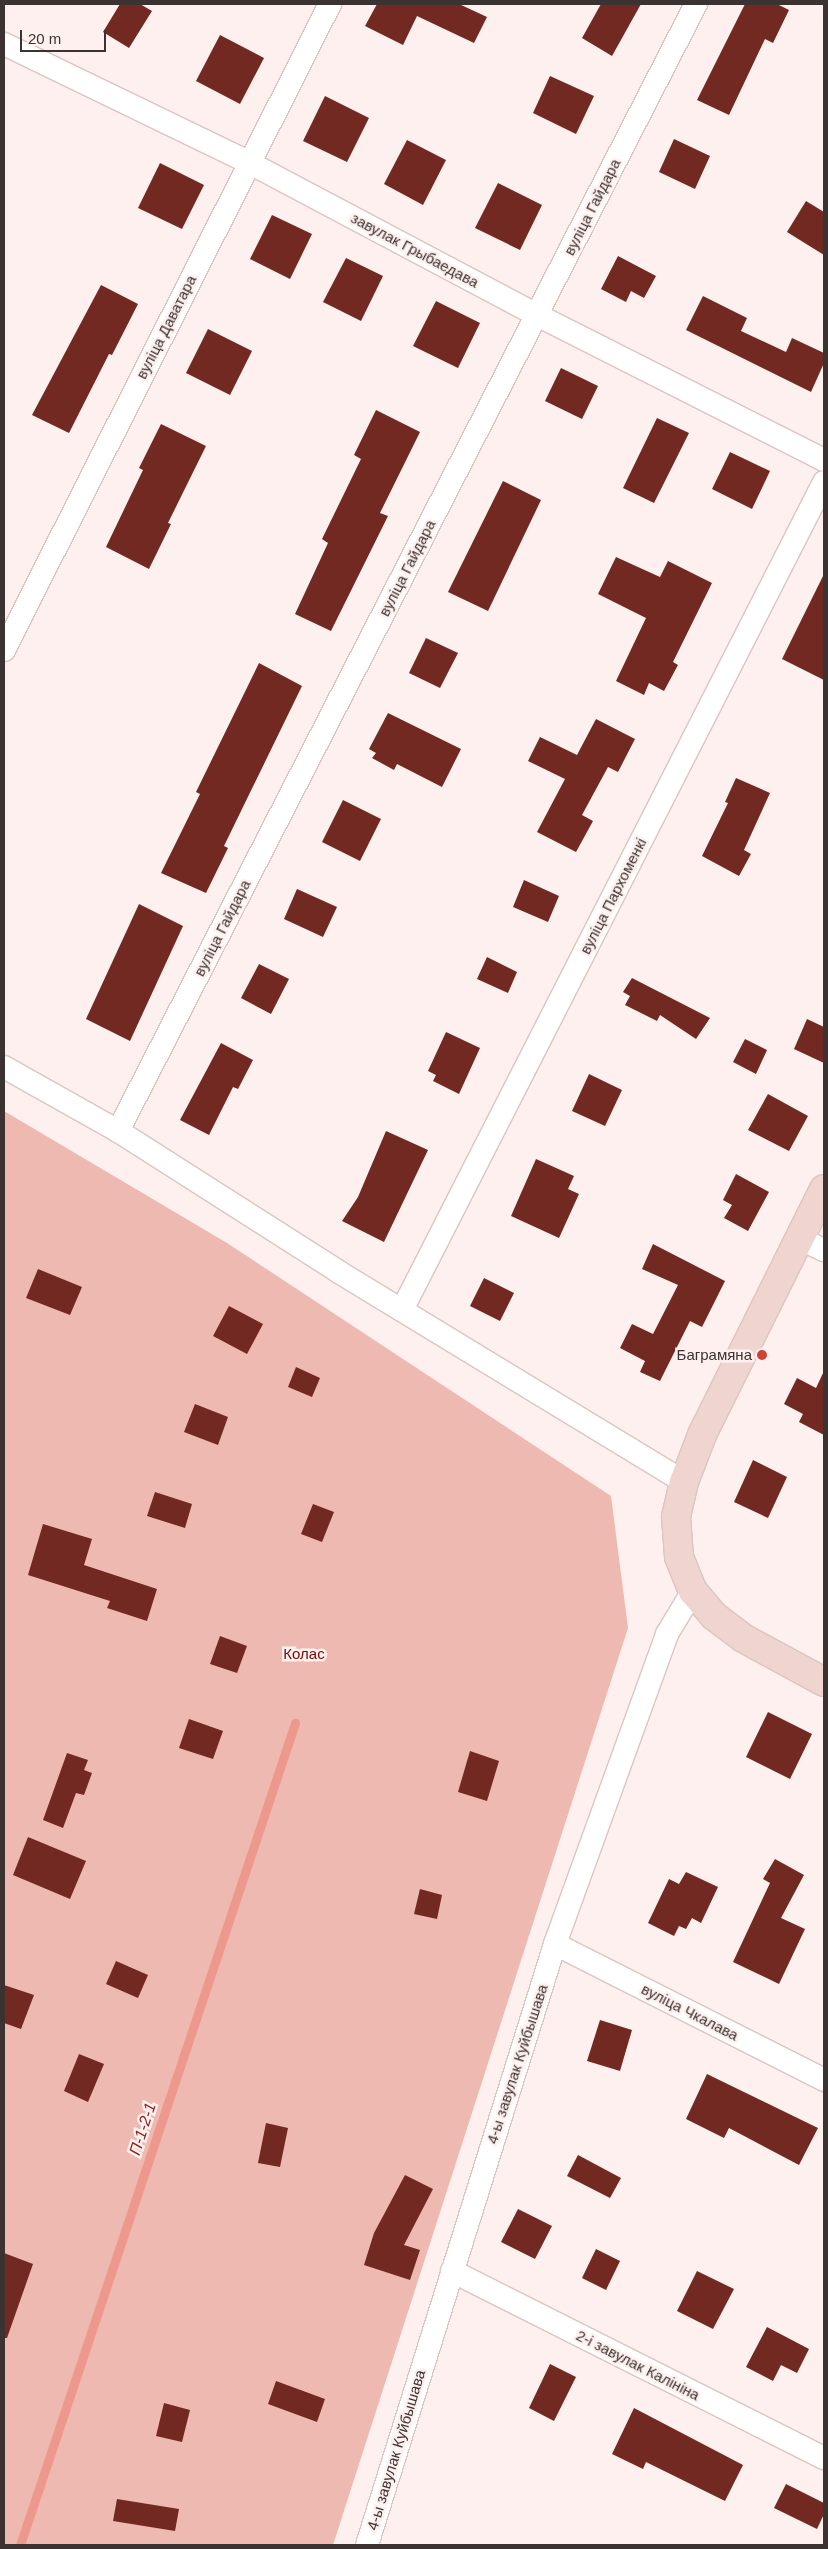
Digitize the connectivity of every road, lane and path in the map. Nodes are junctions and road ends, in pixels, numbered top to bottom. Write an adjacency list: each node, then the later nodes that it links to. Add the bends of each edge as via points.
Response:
1 (330, 4): 4 (street, вуліца Даватара)
2 (696, 4): 5 (street, вуліца Гайдара)
3 (4, 44): 4 (street, завулак Грыбаедава)
4 (248, 162): 5 (street, завулак Грыбаедава); 8 (street, вуліца Даватара)
5 (537, 315): 6 (street, завулак Грыбаедава); 10 (street, вуліца Гайдара)
6 (824, 460)
7 (824, 482): 14 (street, вуліца Пархоменкі)
8 (4, 650)
9 (4, 1068): 10 (street)
10 (118, 1131): 14 (street)
11 (824, 1189): 12 (street)
12 (799, 1238): 13 (street); 15 (street, via 702,1435)
13 (824, 1250)
14 (402, 1310): 15 (street)
15 (684, 1482): 16 (street, via 676,1517 679,1557)
16 (693, 1592): 17 (street, via 714,1616 743,1638); 18 (street, 4-ы завулак Куйбышава, via 667,1634)
17 (824, 1682)
18 (555, 1944): 19 (street, вуліца Чкалава); 20 (street, 4-ы завулак Куйбышава)
19 (824, 2080)
20 (452, 2271): 21 (street, 2-і завулак Калініна); 22 (street, 4-ы завулак Куйбышава)
21 (824, 2458)
22 (366, 2545)

